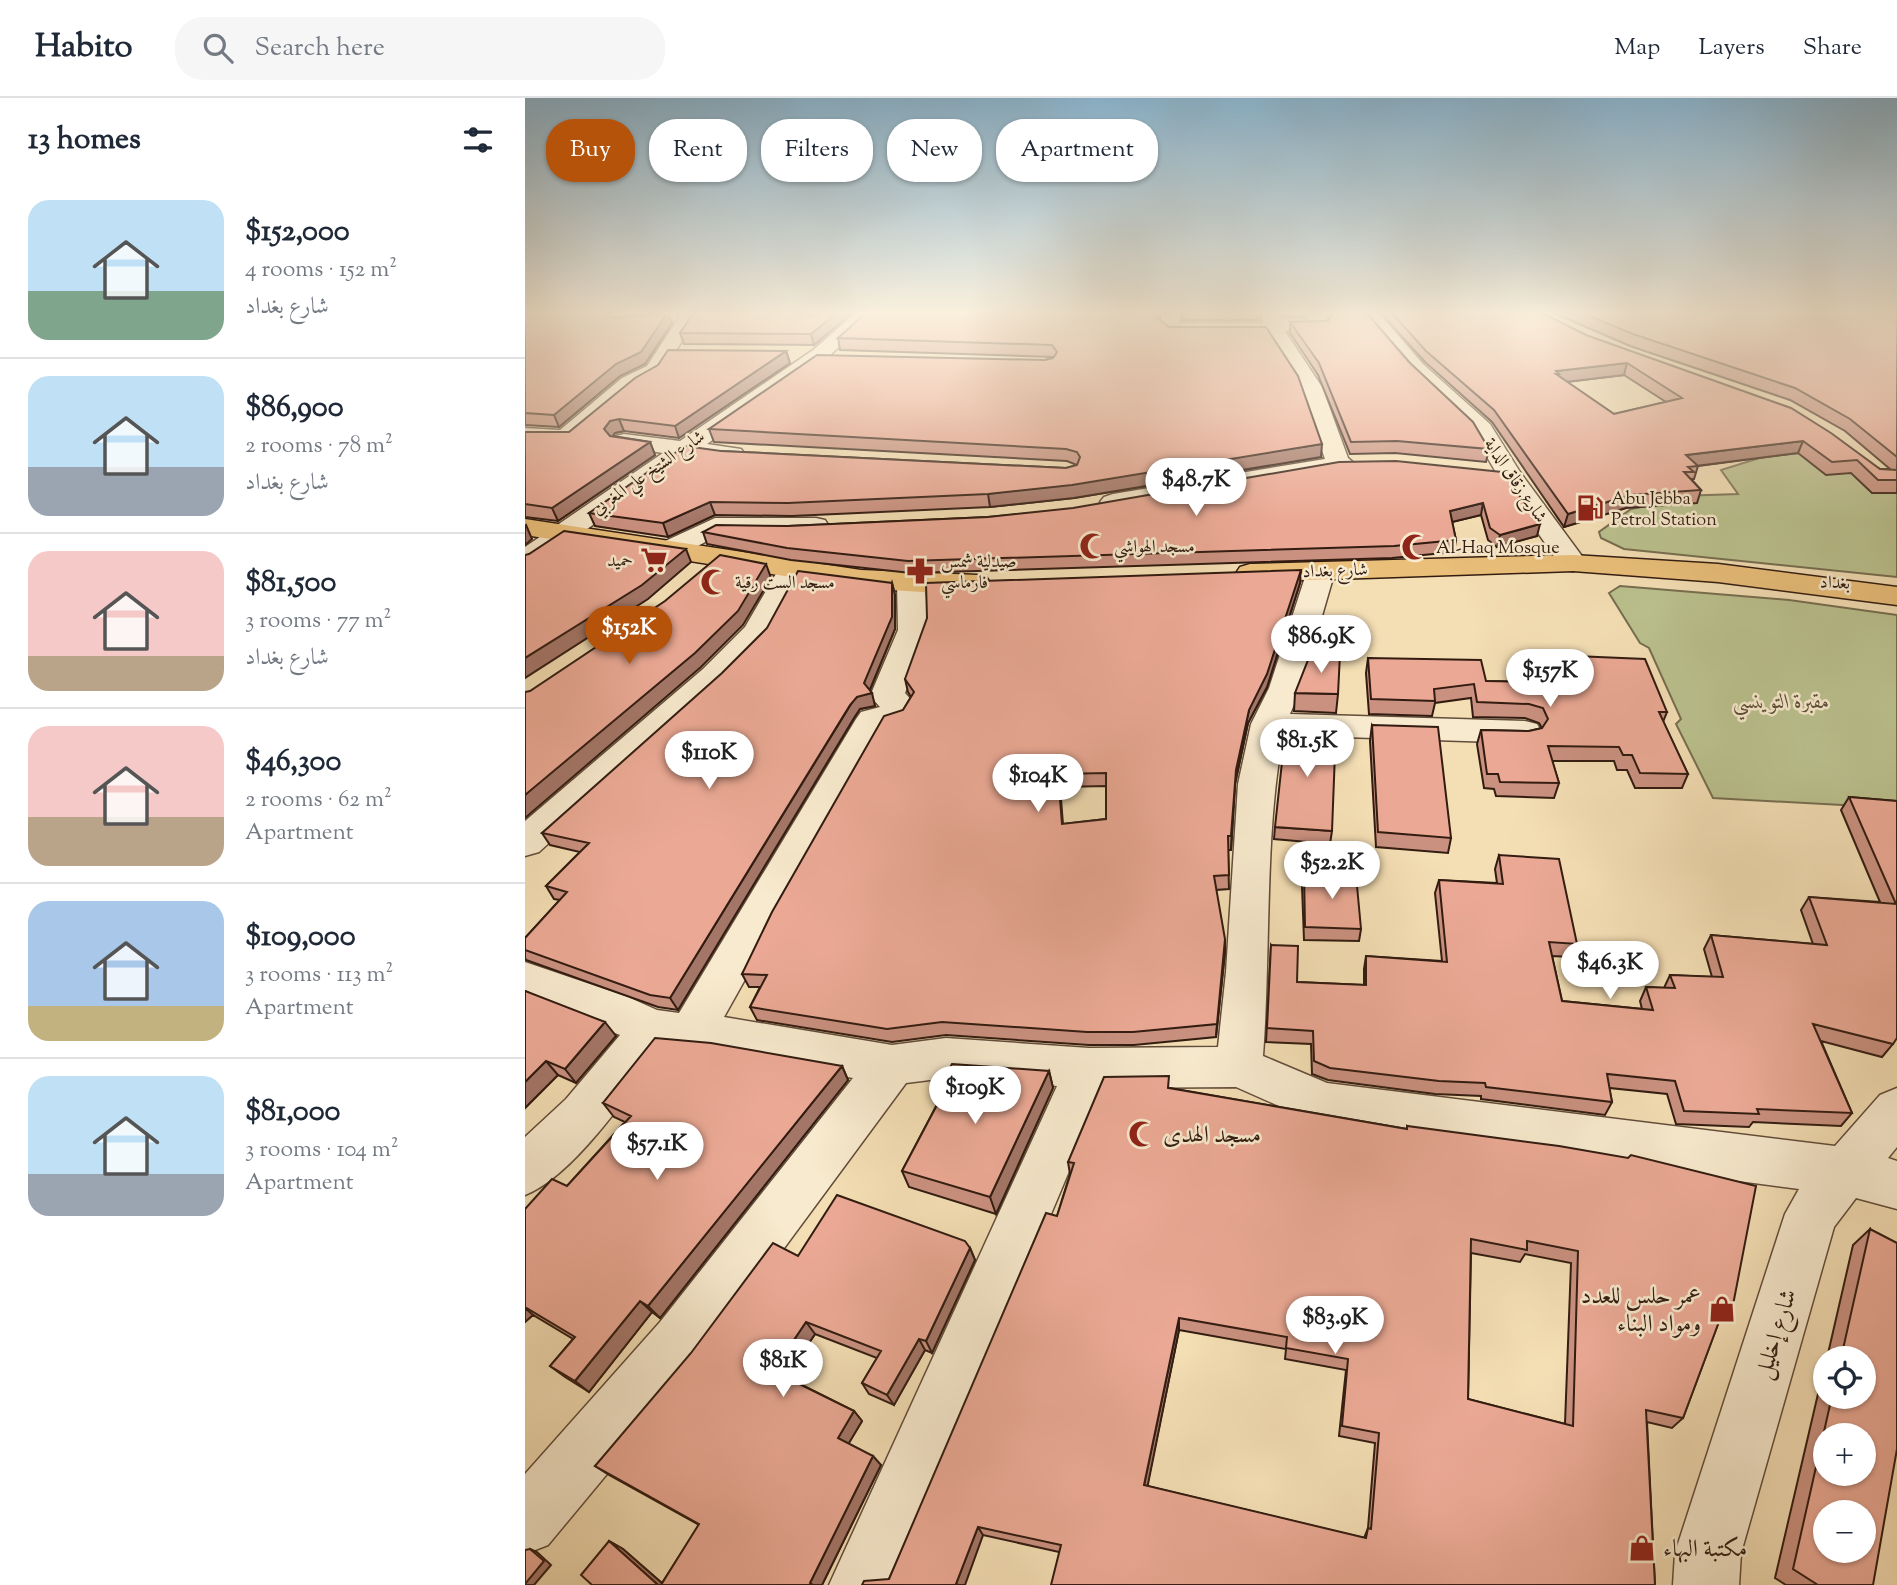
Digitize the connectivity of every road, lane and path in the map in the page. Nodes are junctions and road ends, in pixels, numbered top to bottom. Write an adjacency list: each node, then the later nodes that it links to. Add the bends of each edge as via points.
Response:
1 (635, 380): 5 (street, via 565,437)
2 (788, 380): 7 (street, شارع الشيخ علي المغربي)
3 (1308, 380): 10 (street, via 1326,419)
4 (1429, 380): 18 (street, شارع زقاق الداية, via 1482,429 1496,473)
5 (525, 435)
6 (624, 441): 7 (street)
7 (682, 448): 8 (street); 14 (street, شارع الشيخ علي المغربي)
8 (753, 456)
9 (1373, 463): 10 (street)
10 (1338, 464): 11 (street)
11 (1084, 507)
12 (842, 525): 15 (street, via 715,526)
13 (525, 527): 14 (main road)
14 (561, 532): 15 (main road); 17 (street, شارع الشيخ علي المغربي)
15 (673, 548): 16 (main road)
16 (718, 557): 20 (main road); 22 (street)
17 (525, 560)
18 (1573, 563): 19 (main road, شارع بغداد); 25 (main road, شارع بغداد)
19 (1321, 570): 21 (main road, شارع بغداد); 26 (street, via 1285,688)
20 (791, 571): 24 (main road); 28 (street, via 758,632 715,676)
21 (1228, 574)
22 (691, 581)
23 (1002, 583): 24 (main road)
24 (911, 585): 30 (street, via 913,630 887,696 898,704 896,709 892,715 873,719)
25 (1892, 593)
26 (1268, 724): 27 (street); 32 (street, via 1256,784)
27 (1525, 732)
28 (525, 842)
29 (525, 980): 30 (street)
30 (672, 1031): 31 (street); 35 (street)
31 (892, 1065): 33 (street, via 946,1058); 38 (street, via 680,1342)
32 (1239, 1067): 33 (street); 36 (street, via 1324,1104)
33 (1089, 1068): 39 (street)
34 (1897, 1110): 36 (street, شارع إخليل)
35 (525, 1171)
36 (1844, 1171): 37 (street); 40 (street, شارع إخليل, via 1811,1214 1708,1553)
37 (1897, 1185)
38 (525, 1522)
39 (862, 1585)
40 (1706, 1585)

